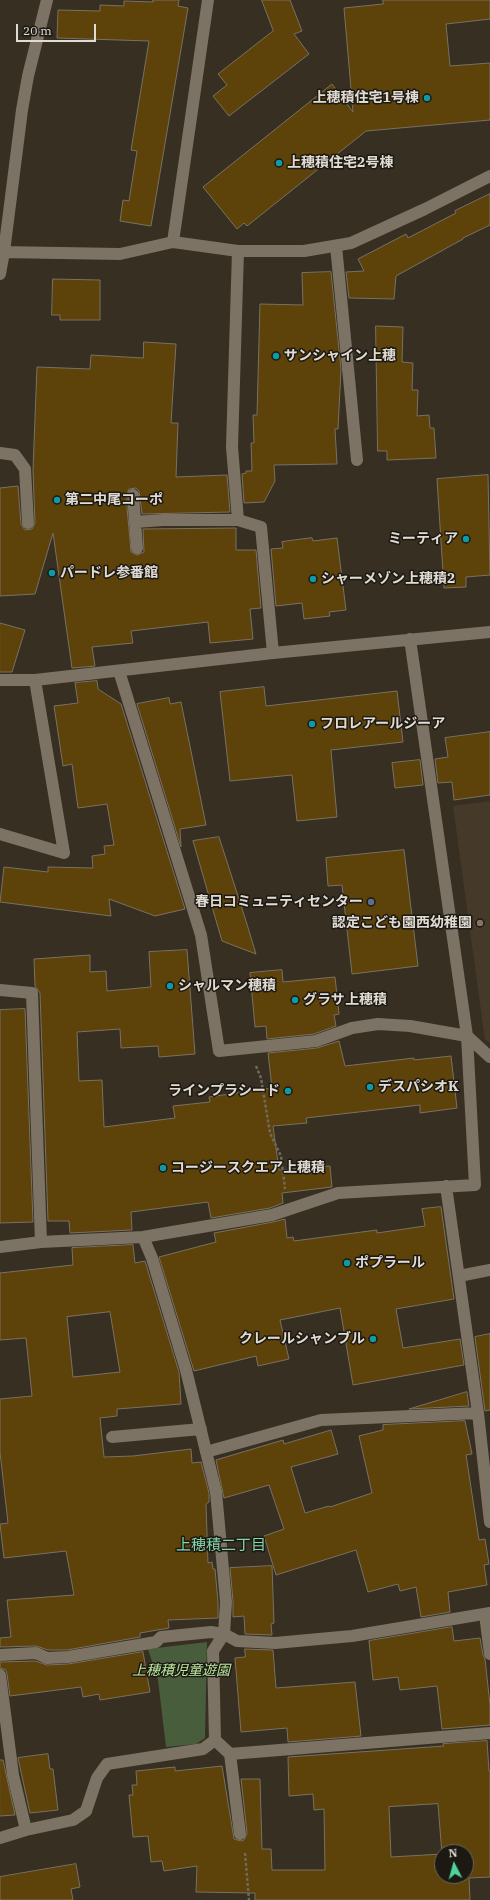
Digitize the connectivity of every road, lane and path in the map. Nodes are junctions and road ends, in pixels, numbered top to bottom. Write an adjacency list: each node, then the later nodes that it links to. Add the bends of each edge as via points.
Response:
1 (47, 0): 7 (street, via 28,76)
2 (208, 0): 4 (street)
3 (490, 176): 5 (street, via 425,210 351,243)
4 (174, 242): 6 (street); 7 (street, via 120,254)
5 (336, 246): 6 (street, via 304,251); 10 (street)
6 (238, 251): 12 (street, via 232,447)
7 (2, 252): 8 (street)
8 (0, 274)
9 (0, 453): 14 (street, via 15,455 25,469)
10 (357, 460)
11 (133, 495): 13 (street)
12 (238, 520): 13 (street); 18 (street, via 260,527)
13 (135, 522): 15 (street)
14 (28, 523)
15 (137, 548)
16 (490, 632): 17 (street)
17 (410, 638): 18 (street); 24 (street)
18 (273, 653): 19 (street)
19 (119, 671): 21 (street); 25 (street, via 201,935 219,1051)
20 (0, 680): 21 (street)
21 (35, 680): 22 (street, via 64,853)
22 (0, 834)
23 (0, 990): 30 (street, via 32,993)
24 (467, 1036): 25 (street, via 410,1026 378,1024 352,1028 316,1041); 26 (street); 27 (street, via 475,1185)
25 (248, 1048): 28 (path, via 261,1078 270,1132 281,1156)
26 (490, 1057)
27 (446, 1186): 28 (street, via 338,1193); 33 (street)
28 (287, 1210): 29 (street, via 272,1215)
29 (143, 1236): 30 (street); 35 (street, via 186,1370)
30 (41, 1242): 31 (street)
31 (0, 1247)
32 (490, 1270): 33 (street)
33 (459, 1276): 34 (street)
34 (478, 1413): 36 (street); 38 (street, via 321,1420)
35 (201, 1429): 37 (street); 38 (street)
36 (485, 1433): 39 (street)
37 (112, 1437)
38 (206, 1452): 41 (street, via 216,1492 226,1602)
39 (490, 1522)
40 (487, 1613): 41 (street, via 352,1636 275,1643 237,1641); 42 (street)
41 (224, 1634): 43 (street, via 211,1632 161,1637 156,1642 68,1657 47,1658 36,1653); 46 (street, via 213,1651)
42 (490, 1654)
43 (0, 1656)
44 (0, 1675): 48 (street, via 13,1775)
45 (490, 1733): 47 (street)
46 (214, 1740): 47 (street); 48 (street, via 203,1749 107,1764 97,1778 86,1811 73,1820)
47 (230, 1754): 49 (street)
48 (26, 1830): 50 (street)
49 (240, 1834): 51 (path, via 244,1840)
50 (0, 1838)
51 (249, 1900)

